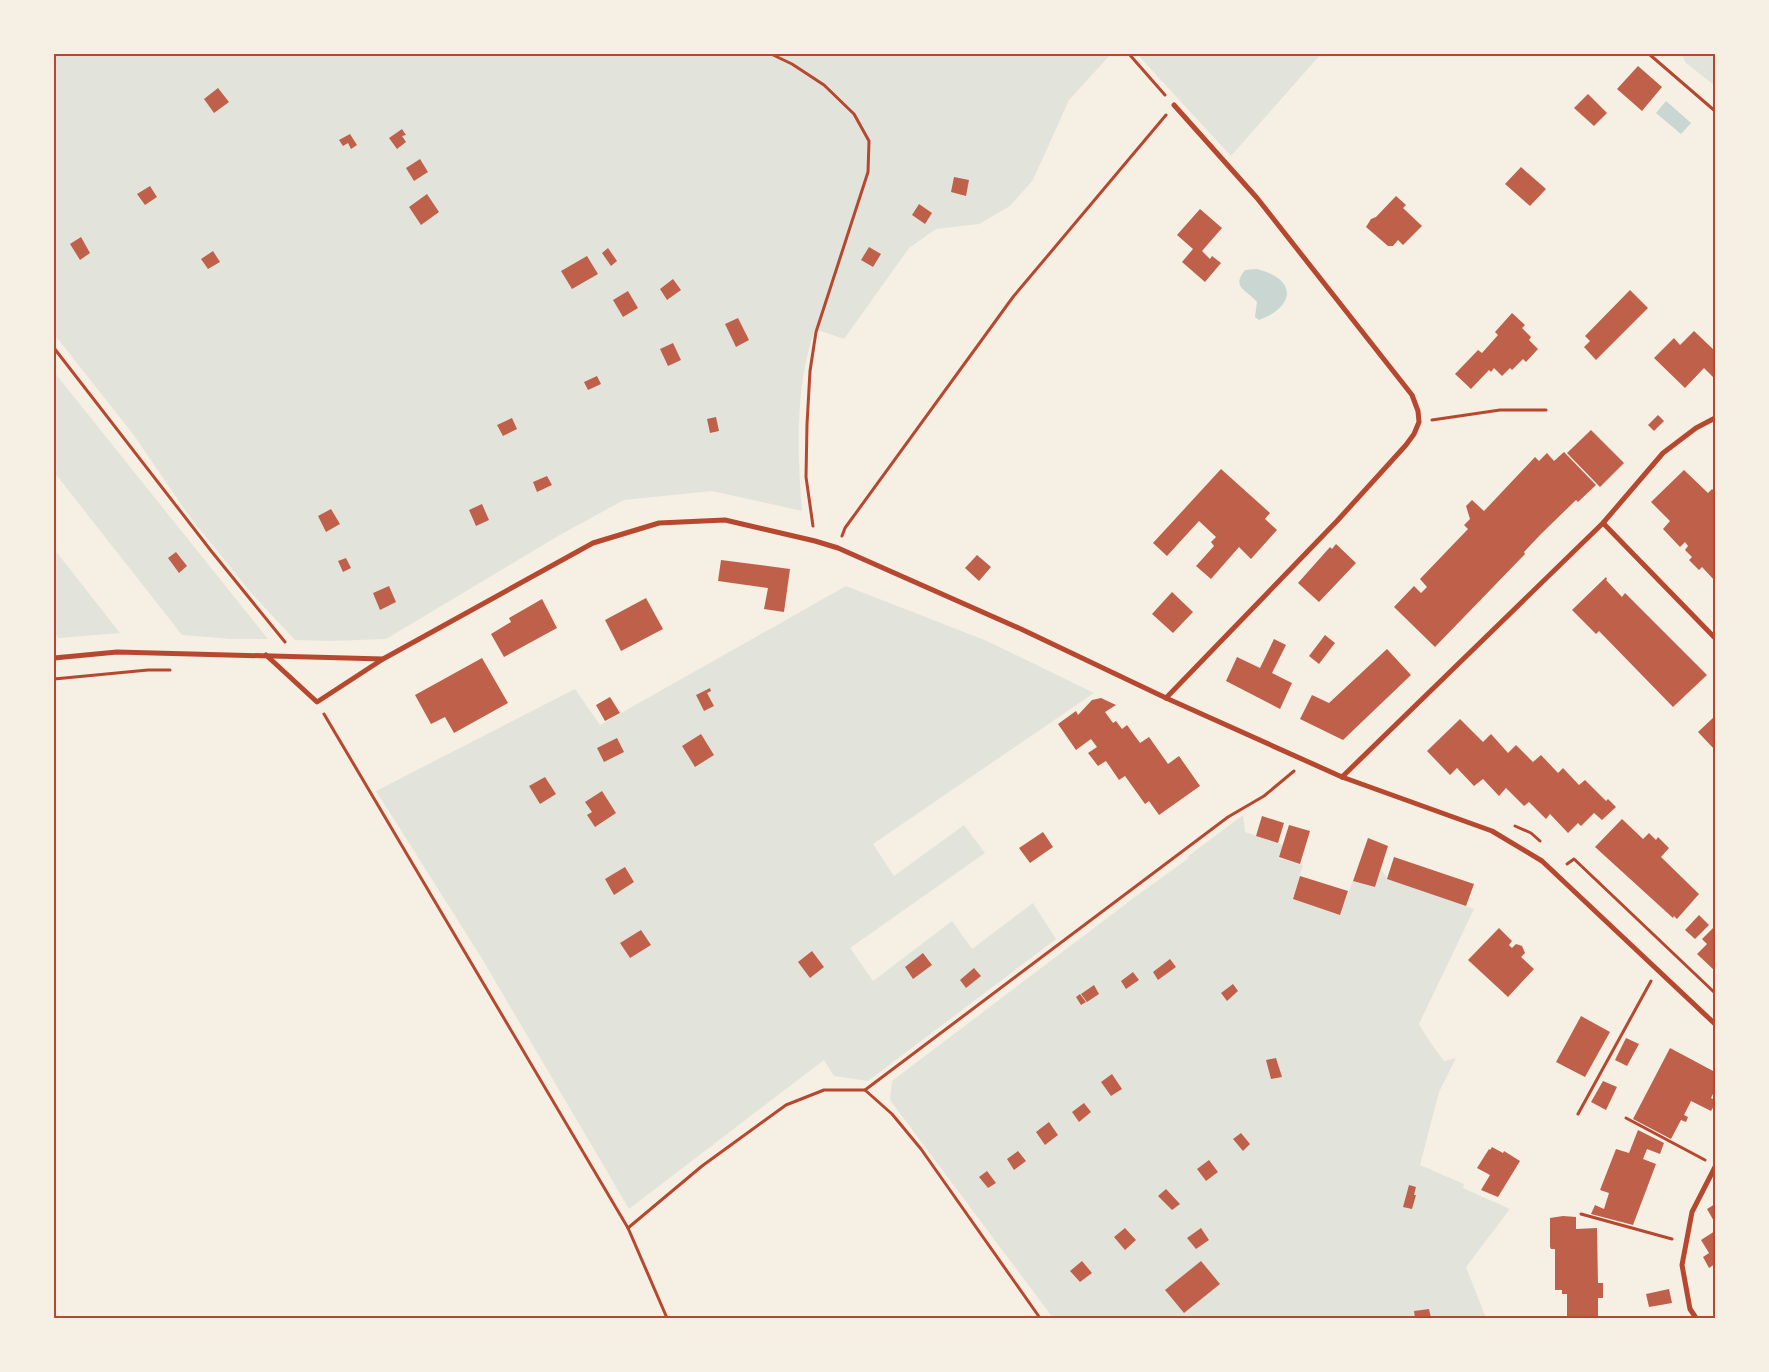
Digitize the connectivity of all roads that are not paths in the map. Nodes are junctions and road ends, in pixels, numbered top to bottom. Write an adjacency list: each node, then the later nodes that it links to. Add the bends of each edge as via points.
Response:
1 (1174, 105): 8 (street, via 1257,198 1412,395 1419,422 1406,445 1344,514)
2 (1715, 418): 3 (street, via 1663,453)
3 (1603, 523): 4 (street); 9 (street)
4 (1715, 638)
5 (266, 655): 6 (street, via 117,652); 7 (street); 7 (street, via 317,702)
6 (54, 658)
7 (383, 659): 8 (street, via 593,543 659,523 725,520 838,548 1022,629)
8 (1166, 698): 9 (street)
9 (1342, 777): 10 (street, via 1492,831 1542,861)
10 (1715, 1024)
11 (1715, 1168): 12 (street, via 1692,1212 1682,1265 1690,1309)
12 (1696, 1318)

